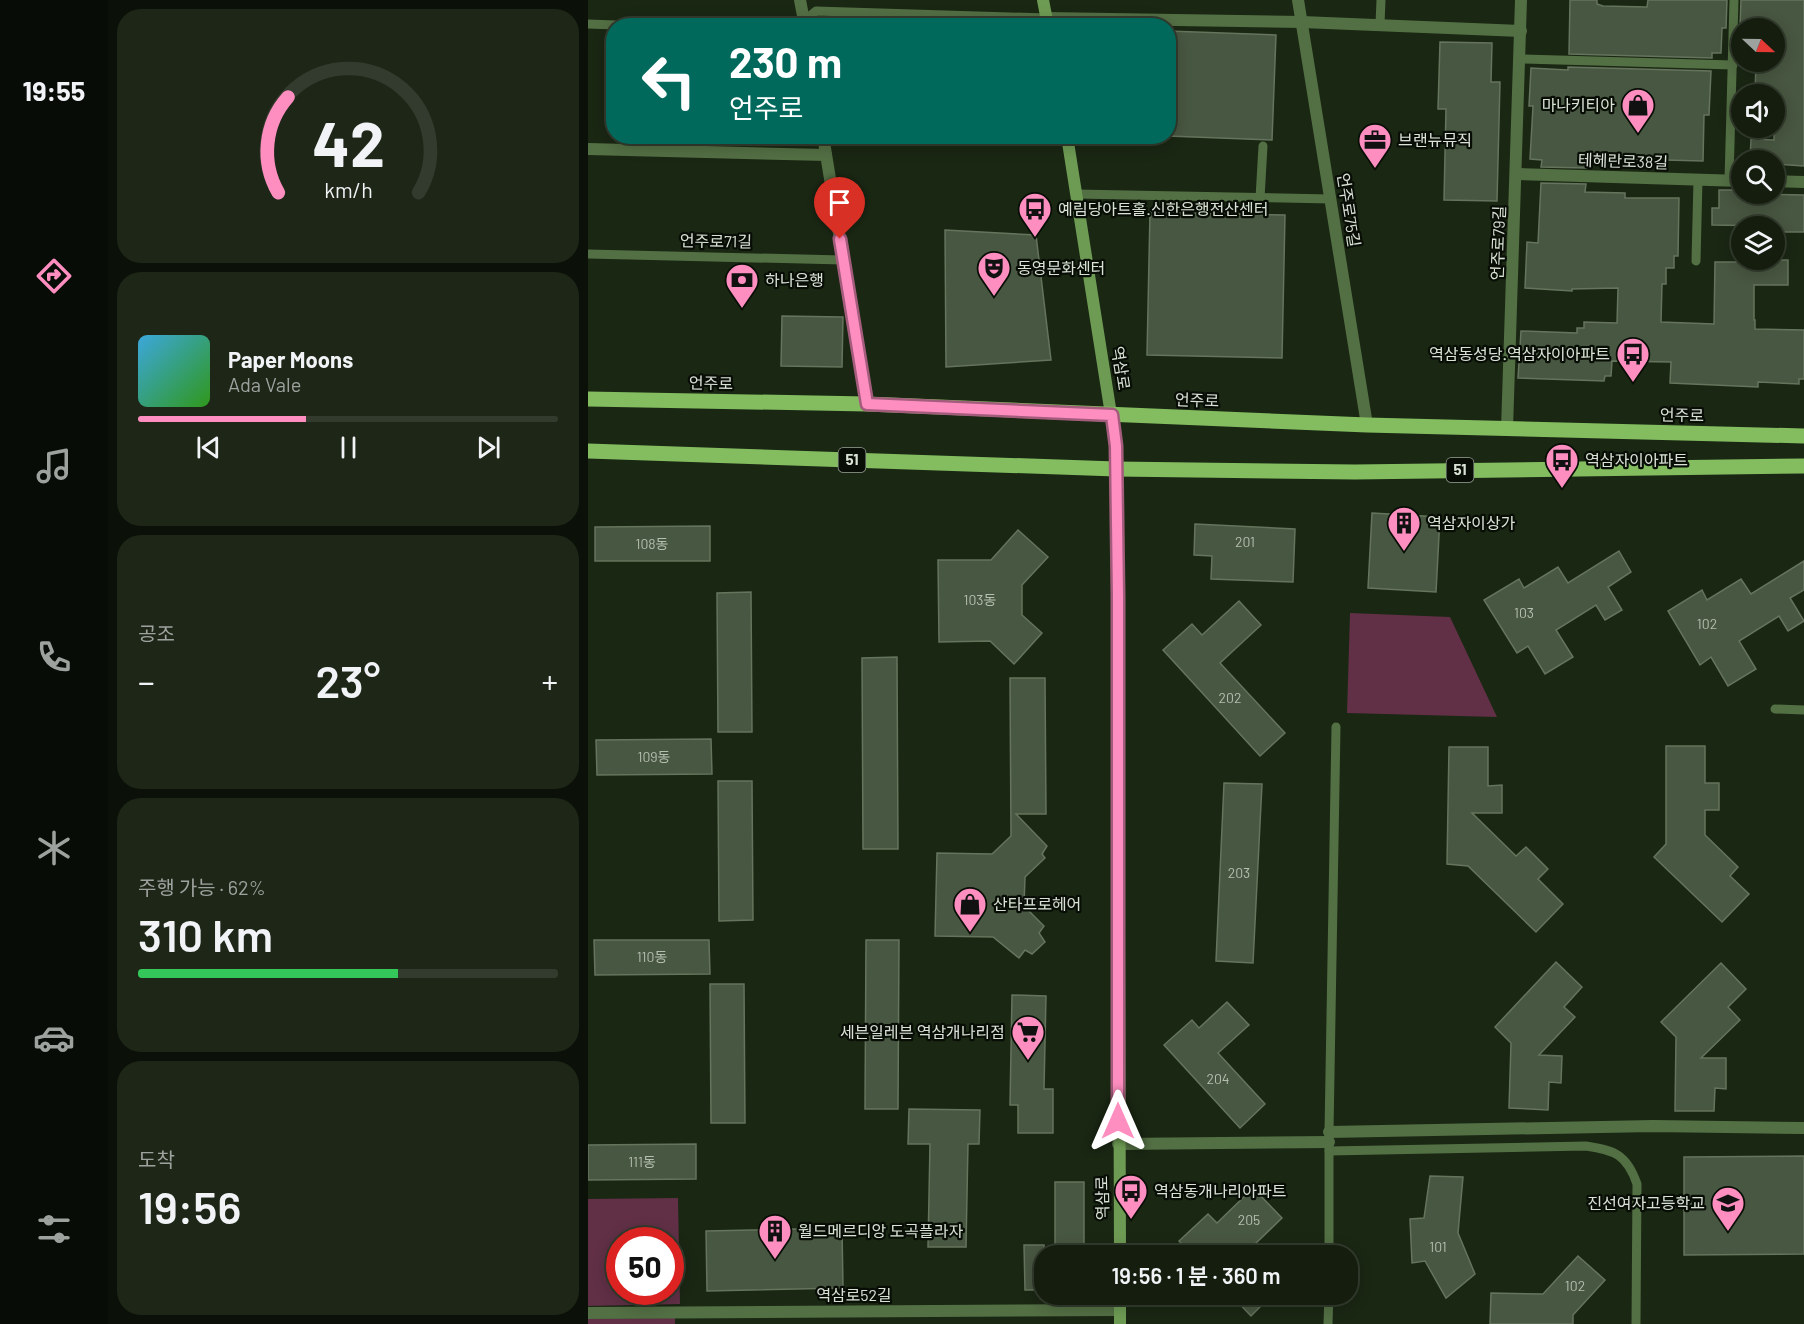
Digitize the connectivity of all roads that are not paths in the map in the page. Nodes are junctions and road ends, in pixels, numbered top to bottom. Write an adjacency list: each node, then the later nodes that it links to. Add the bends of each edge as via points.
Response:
1 (800, 0): 7 (street)
2 (1043, 0): 10 (main road)
3 (1298, 0): 13 (street, 언주로75길)
4 (1381, 0): 15 (lane)
5 (1521, 0): 17 (street, 언주로79길)
6 (1734, 0): 11 (lane, 테헤란로38길)
7 (801, 18)
8 (808, 18): 9 (lane, via 816,11)
9 (963, 18)
10 (1046, 18)
11 (1734, 18)
12 (1176, 22): 13 (street)
13 (1302, 22): 15 (street); 34 (street, 언주로75길)
14 (588, 24): 16 (lane)
15 (1380, 24): 17 (street)
16 (606, 25)
17 (1521, 31): 18 (street, 언주로79길)
18 (1520, 59): 19 (lane); 27 (street, 언주로79길)
19 (1731, 65)
20 (1733, 72): 25 (lane, 테헤란로38길)
21 (824, 144): 26 (street)
22 (1068, 144): 32 (main road, 역삼로)
23 (1263, 146): 33 (lane)
24 (588, 149): 26 (street)
25 (1734, 150)
26 (826, 155): 36 (street)
27 (1516, 174): 28 (street, 테헤란로38길); 42 (street, 언주로79길)
28 (1698, 179): 29 (street, 테헤란로38길); 37 (lane)
29 (1731, 180)
30 (1785, 181): 31 (street)
31 (1804, 182)
32 (1076, 194): 33 (lane); 40 (main road, 역삼로)
33 (1260, 198): 34 (lane)
34 (1331, 199): 41 (street, 언주로75길)
35 (588, 254): 36 (lane, 언주로71길)
36 (843, 260): 39 (street)
37 (1696, 261)
38 (588, 399): 39 (main road, 언주로)
39 (867, 404): 40 (main road, 언주로)
40 (1112, 415): 41 (main road, 언주로); 46 (main road, 역삼로)
41 (1367, 425): 42 (main road, 언주로)
42 (1507, 429): 43 (main road, 언주로)
43 (1804, 436)
44 (588, 451): 46 (main road, 51)
45 (1804, 466): 46 (main road, 51, via 1355,472)
46 (1116, 469): 52 (main road, 역삼로)
47 (1775, 709): 48 (lane)
48 (1804, 710)
49 (1336, 727): 51 (lane)
50 (1804, 1128): 51 (street, via 1653,1126)
51 (1329, 1142): 52 (street); 54 (lane); 61 (lane, via 1586,1146 1620,1155 1631,1167 1637,1184)
52 (1118, 1144): 53 (main road, 역삼로)
53 (1120, 1245)
54 (1329, 1245)
55 (1120, 1305): 57 (main road)
56 (1329, 1305): 60 (lane)
57 (1120, 1310): 58 (street, 역삼로52길); 59 (main road)
58 (588, 1313)
59 (1120, 1324)
60 (1328, 1324)
61 (1636, 1324)

